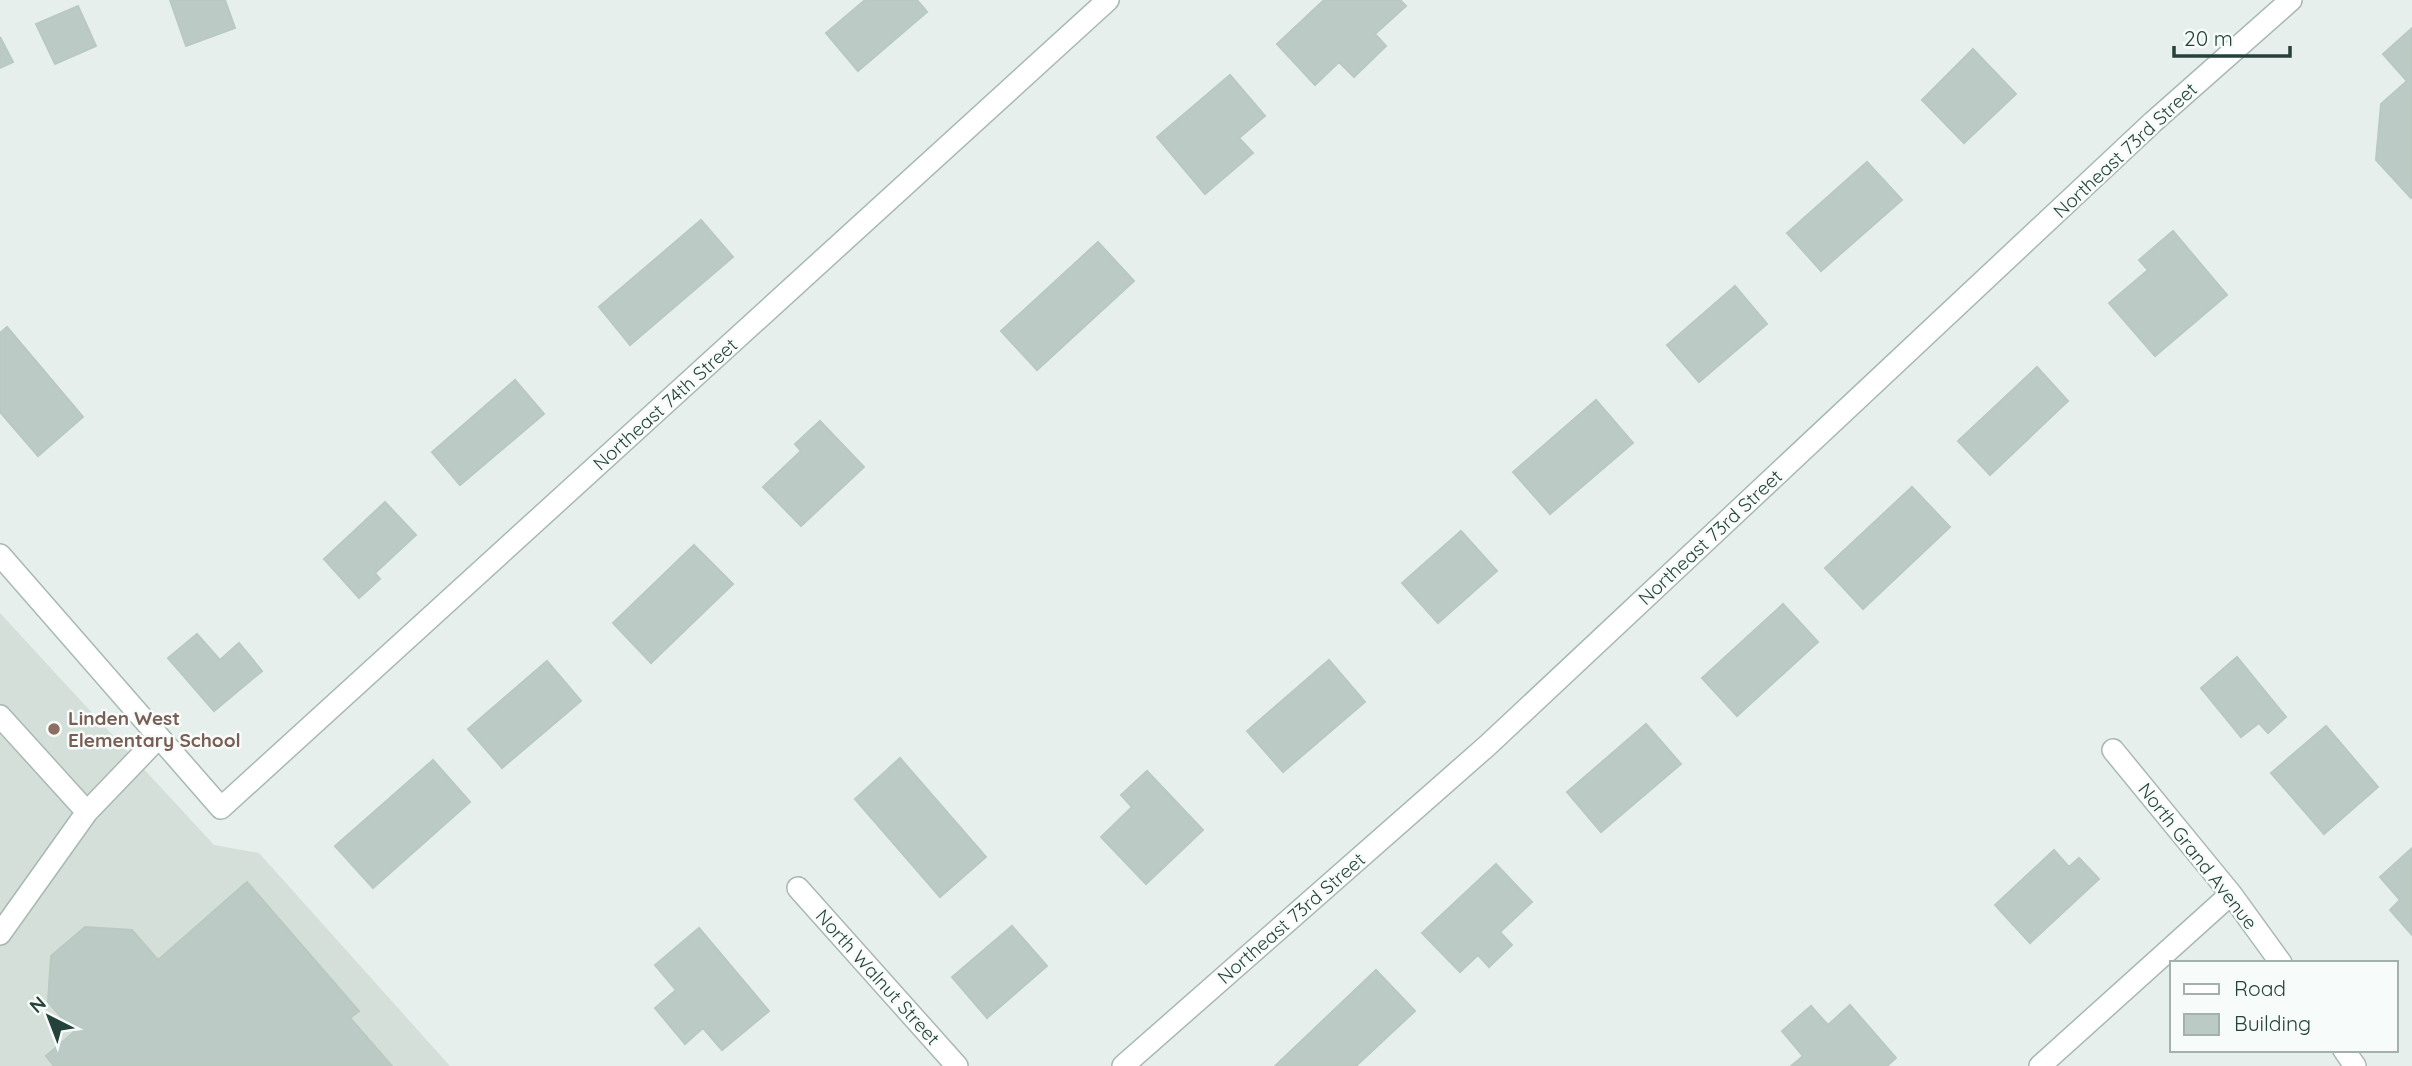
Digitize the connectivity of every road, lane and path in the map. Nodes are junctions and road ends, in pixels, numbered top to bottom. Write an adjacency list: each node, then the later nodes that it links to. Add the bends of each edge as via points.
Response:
1 (1108, 0): 6 (street, Northeast 74th Street, via 221,808)
2 (2291, 0): 3 (street, Northeast 73rd Street)
3 (2267, 8): 14 (street, Northeast 73rd Street, via 2153,122 1488,745)
4 (0, 555): 6 (street)
5 (0, 716): 8 (street)
6 (159, 737): 8 (street)
7 (2113, 750): 10 (street, North Grand Avenue)
8 (87, 812): 11 (street)
9 (798, 888): 13 (street, North Walnut Street)
10 (2231, 894): 12 (street, North Grand Avenue); 15 (street)
11 (0, 934)
12 (2280, 961)
13 (957, 1066)
14 (1123, 1066)
15 (2040, 1066)

